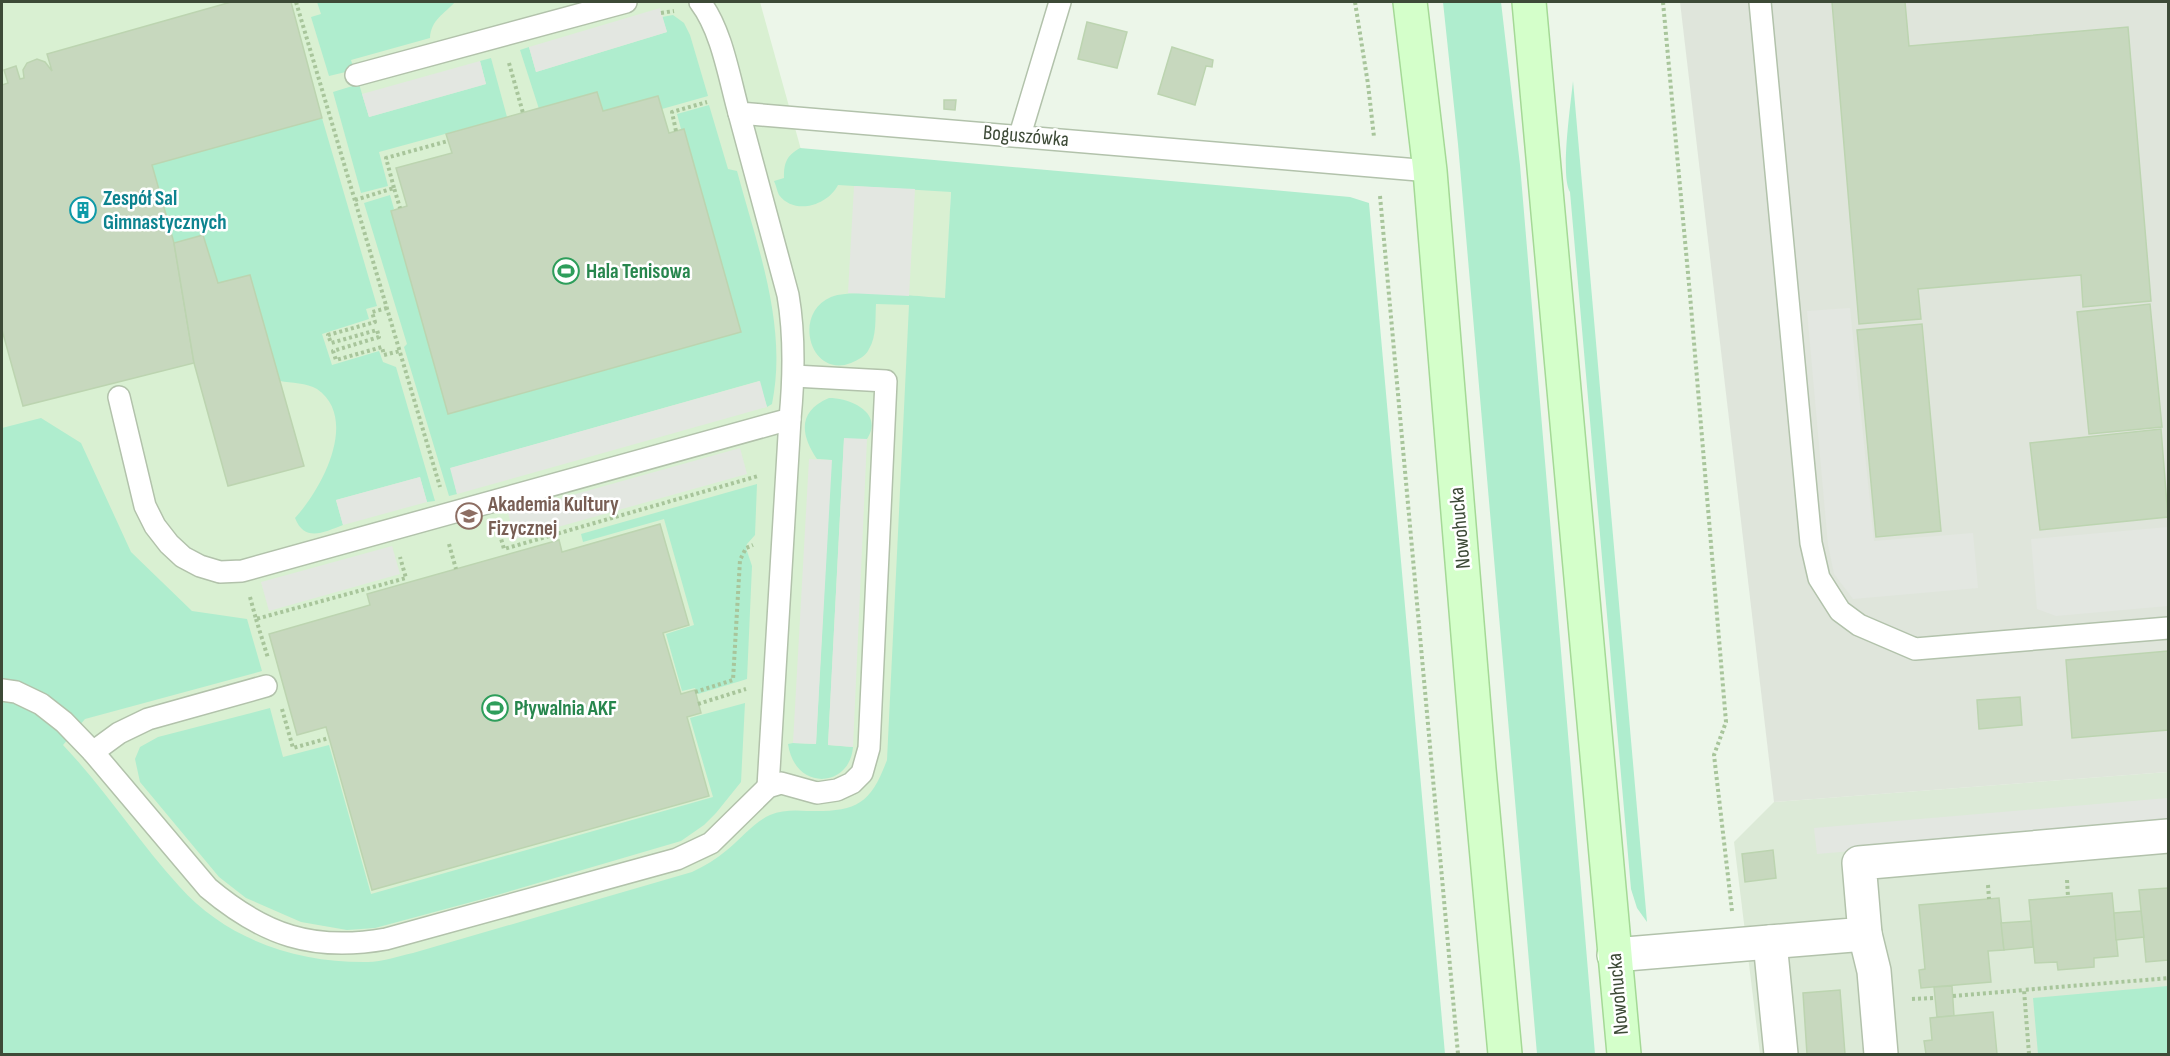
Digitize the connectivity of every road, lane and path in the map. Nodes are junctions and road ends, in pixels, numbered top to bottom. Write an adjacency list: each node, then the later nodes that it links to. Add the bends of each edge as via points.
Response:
1 (296, 2): 19 (path)
2 (626, 2): 10 (lane)
3 (700, 2): 12 (lane, via 714,27)
4 (1060, 2): 14 (lane)
5 (1355, 2): 16 (path)
6 (1410, 2): 17 (main road, Nowohucka)
7 (1529, 2): 49 (main road, Nowohucka)
8 (1663, 2): 48 (path, via 1726,722 1714,755)
9 (1760, 2): 34 (lane, via 1811,543 1819,578 1840,611 1859,625 1915,649)
10 (356, 75)
11 (713, 100): 13 (path, via 672,112)
12 (739, 113): 14 (lane, Boguszówka); 23 (lane, via 788,295)
13 (676, 131)
14 (1020, 135): 16 (lane, Boguszówka)
15 (448, 141): 18 (path, via 386,158)
16 (1377, 167): 17 (lane, Boguszówka); 53 (path)
17 (1430, 171): 54 (main road, Nowohucka)
18 (394, 188): 19 (path); 20 (path)
19 (355, 200): 21 (path)
20 (400, 208)
21 (387, 308): 22 (path); 22 (path, via 372,312 375,322 328,335 331,343 377,330 379,338 333,351 336,360 382,347 384,355)
22 (400, 351): 27 (path)
23 (794, 376): 25 (lane); 44 (lane, via 886,381 869,748 862,773 837,790 817,793 781,783)
24 (119, 397): 32 (lane, via 146,506 155,526 183,557 200,566 220,572)
25 (790, 419): 27 (lane); 44 (lane)
26 (763, 474): 28 (path, via 504,549)
27 (448, 514): 31 (path, via 447,536); 32 (lane)
28 (496, 522)
29 (398, 550): 33 (path, via 406,578)
30 (753, 553): 39 (path, via 754,543 740,560 733,680)
31 (456, 569)
32 (242, 571): 33 (path)
33 (256, 619): 35 (path)
34 (2169, 628)
35 (264, 647)
36 (266, 686): 43 (lane, via 148,719)
37 (752, 687): 41 (path)
38 (2, 690): 43 (lane, via 41,704)
39 (695, 692)
40 (280, 704): 42 (path, via 293,748)
41 (698, 704)
42 (329, 738)
43 (93, 752): 44 (lane, via 208,888 258,923 285,935 330,944 386,939 677,860 711,843)
44 (768, 787)
45 (2169, 836): 46 (street, via 1859,863)
46 (1865, 934): 47 (street); 57 (street, via 1874,971)
47 (1770, 942): 48 (street); 56 (street)
48 (1736, 945): 49 (street)
49 (1614, 955): 55 (main road, Nowohucka)
50 (2169, 978): 51 (path)
51 (2024, 990): 52 (path); 58 (path)
52 (1953, 996)
53 (1458, 1054)
54 (1505, 1054)
55 (1623, 1054)
56 (1781, 1054)
57 (1881, 1054)
58 (2029, 1054)

